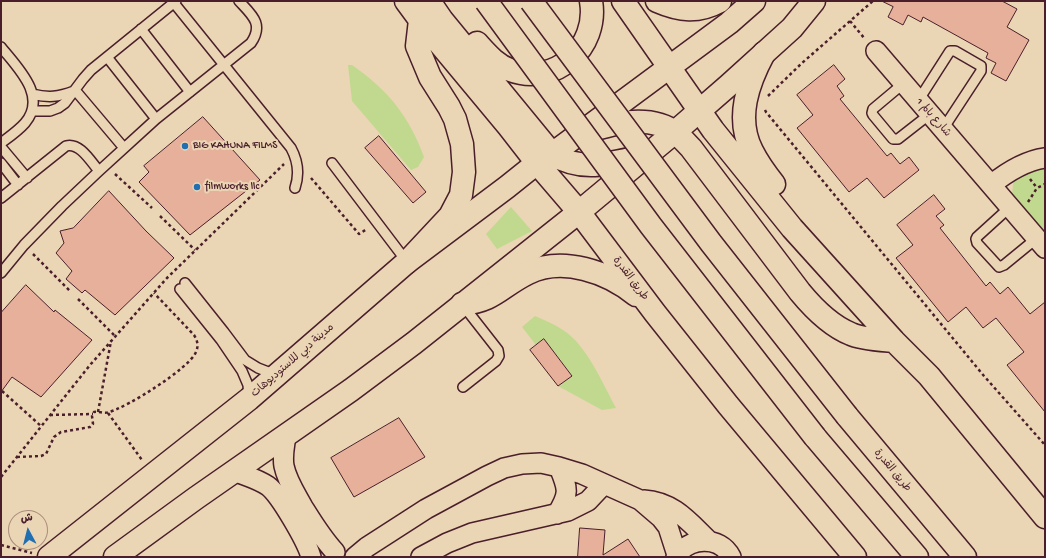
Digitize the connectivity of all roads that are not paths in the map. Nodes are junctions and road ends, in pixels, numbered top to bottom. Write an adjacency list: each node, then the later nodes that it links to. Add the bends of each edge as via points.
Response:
1 (239, 1): 19 (lane, via 256,21 257,29 250,43)
2 (406, 1): 12 (main road, طريق القدرة)
3 (486, 1): 81 (main road, bridge, via 651,226 815,437)
4 (531, 1): 82 (main road, طريق القدرة, bridge, via 711,243 847,416)
5 (591, 1): 13 (main road, via 590,30 576,55 565,64 538,73 510,70 497,64 465,31)
6 (623, 1): 20 (main road)
7 (657, 1): 8 (main road, via 690,10 701,9)
8 (720, 1)
9 (754, 1): 20 (main road, مدينة دبي للاستوديوهات, via 729,23)
10 (814, 1): 17 (main road, via 792,28)
11 (175, 2): 14 (lane); 19 (lane)
12 (424, 11): 13 (main road); 36 (main road, طريق القدرة, via 509,127); 51 (main road, via 417,46 430,77 455,119 462,144 464,172 461,195 450,216)
13 (442, 20): 36 (main road)
14 (141, 29): 18 (lane); 23 (lane)
15 (1, 47): 24 (lane, via 25,78)
16 (876, 52): 21 (street, شارع بالم 1)
17 (764, 53): 26 (main road); 48 (main road, via 750,82 745,100 745,134 754,155 783,197)
18 (107, 57): 22 (lane, via 87,74); 28 (lane)
19 (224, 64): 23 (lane); 44 (lane, via 296,158 298,171)
20 (669, 67): 26 (main road); 31 (main road, مدينة دبي للاستوديوهات)
21 (904, 83): 25 (street, شارع بالم 1); 25 (lane, via 873,109 873,116 893,138 898,139)
22 (75, 90): 24 (lane, via 53,97); 27 (lane, via 58,108 50,111); 34 (lane)
23 (190, 92): 28 (lane)
24 (32, 94): 27 (lane)
25 (924, 108): 29 (street, شارع بالم 1); 29 (lane, via 950,52 955,51 981,66 981,71)
26 (700, 110): 30 (main road); 48 (main road, via 713,130)
27 (32, 111): 32 (lane, via 26,122)
28 (156, 119): 34 (lane)
29 (943, 129): 43 (street, شارع بالم 1)
30 (675, 132): 31 (main road, via 656,123 645,122 616,124); 35 (main road); 56 (main road, via 692,148 800,292 819,312 852,335)
31 (578, 134): 36 (main road, مدينة دبي للاستوديوهات)
32 (1, 143)
33 (1, 147): 41 (lane)
34 (124, 148): 40 (lane)
35 (648, 155): 36 (main road, via 587,166); 47 (main road)
36 (544, 158): 47 (main road, طريق القدرة); 51 (main road, مدينة دبي للاستوديوهات)
37 (1045, 158): 43 (street, via 1018,166)
38 (1, 163): 42 (lane)
39 (332, 163): 51 (lane)
40 (103, 168): 41 (lane, via 79,148 71,145 66,146); 50 (lane)
41 (27, 178): 42 (lane)
42 (18, 184): 45 (lane)
43 (991, 185): 46 (street, شارع بالم 1)
44 (295, 188)
45 (1, 198)
46 (1013, 211): 49 (street, شارع بالم 1); 49 (lane, via 977,237 977,243 997,266 1004,265)
47 (579, 212): 54 (main road); 55 (main road, طريق القدرة)
48 (792, 228): 56 (main road)
49 (1041, 243)
50 (23, 247): 52 (lane); 53 (lane)
51 (406, 262): 57 (main road, مدينة دبي للاستوديوهات)
52 (1, 264)
53 (1, 273)
54 (462, 304): 55 (main road, via 489,298 527,273 561,265 577,267 607,277 633,293); 58 (lane, via 498,350 499,356 496,362); 60 (main road, via 351,390)
55 (655, 313): 80 (main road, طريق القدرة)
56 (894, 342): 68 (main road, via 945,394)
57 (278, 376): 59 (main road, مدينة دبي للاستوديوهات); 59 (lane, via 245,360 224,332 182,286 242,371 248,385)
58 (463, 387)
59 (249, 400): 73 (main road, مدينة دبي للاستوديوهات)
60 (286, 435): 62 (main road); 63 (street)
61 (559, 467): 64 (street); 67 (street, via 567,491); 72 (street, via 522,464 504,468 426,509)
62 (234, 472): 65 (street, via 255,478); 75 (main road)
63 (286, 475): 65 (street); 69 (street)
64 (604, 484): 66 (street); 67 (street, via 588,501)
65 (269, 487): 69 (street)
66 (640, 500): 70 (street, via 653,501 674,509); 74 (street, via 668,527)
67 (557, 514): 78 (street, via 472,533)
68 (1045, 517)
69 (306, 527): 71 (street); 76 (street)
70 (709, 541): 74 (street, via 697,541 686,546); 79 (street, via 720,545)
71 (337, 554): 72 (street); 77 (street, via 329,551)
72 (367, 554)
73 (51, 556)
74 (676, 556)
75 (115, 557)
76 (311, 557)
77 (316, 557)
78 (421, 557)
79 (731, 557)
80 (855, 557)
81 (917, 557)
82 (965, 557)

